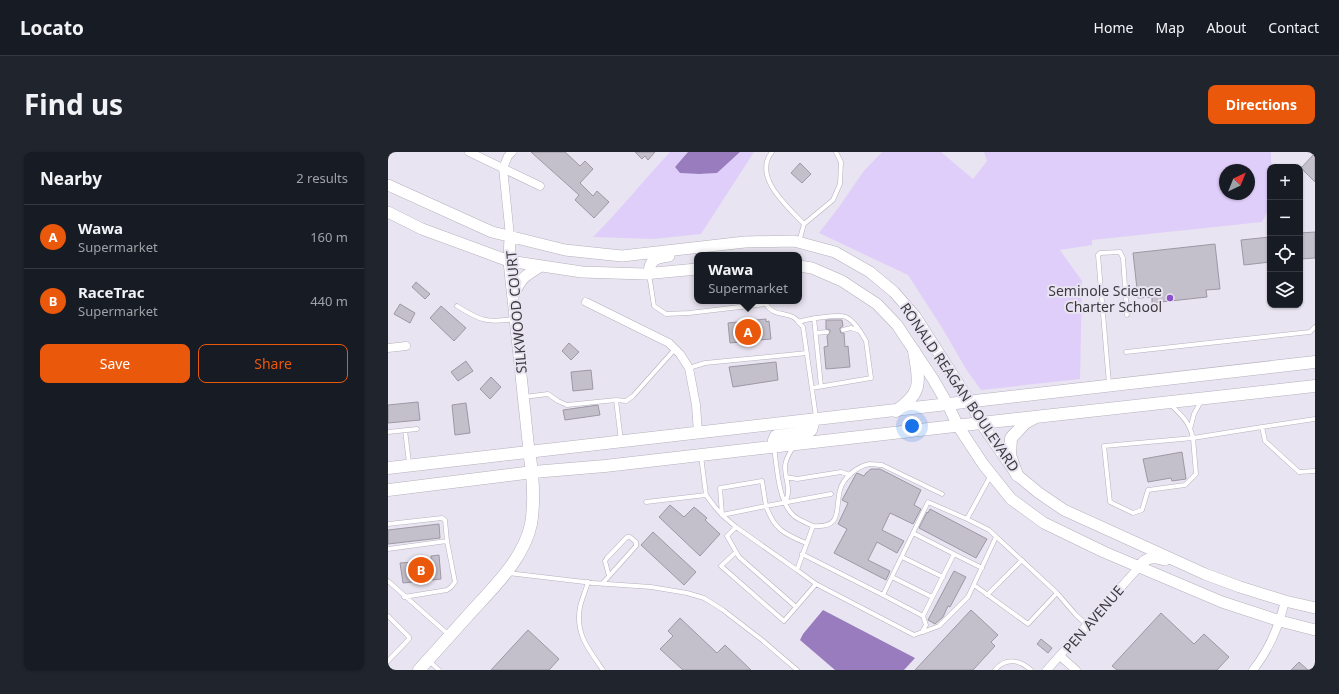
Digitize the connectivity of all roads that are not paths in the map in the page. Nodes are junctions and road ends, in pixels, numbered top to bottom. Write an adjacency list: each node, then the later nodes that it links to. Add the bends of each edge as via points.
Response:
1 (469, 152): 5 (street)
2 (512, 152): 5 (street)
3 (772, 152): 9 (lane, via 767,159 770,185)
4 (836, 152): 9 (lane, via 841,162 840,184 833,200)
5 (503, 168): 7 (street); 10 (street, SILKWOOD COURT)
6 (388, 186): 10 (main road, RONALD REAGAN BOULEVARD, via 484,229)
7 (540, 186)
8 (388, 212): 15 (main road, via 422,229)
9 (804, 224): 11 (lane)
10 (510, 236): 12 (main road, RONALD REAGAN BOULEVARD, via 565,250 622,256); 15 (main road, SILKWOOD COURT)
11 (798, 242): 12 (main road, RONALD REAGAN BOULEVARD, via 745,242); 49 (main road, RONALD REAGAN BOULEVARD, via 835,252 870,272 894,292 915,316)
12 (712, 246): 14 (main road)
13 (694, 252): 19 (main road, via 658,258 650,264)
14 (695, 252)
15 (509, 262): 16 (main road); 20 (main road, SILKWOOD COURT)
16 (541, 266): 19 (main road, via 582,272); 20 (main road, via 520,281)
17 (802, 266): 37 (main road, RONALD REAGAN BOULEVARD, via 842,281 877,304 897,325)
18 (694, 269): 19 (main road)
19 (649, 274): 22 (lane, via 654,306 666,314)
20 (513, 297): 27 (main road, SILKWOOD COURT)
21 (586, 302): 36 (street, via 669,343)
22 (751, 304)
23 (766, 304): 28 (lane, via 780,315 794,318)
24 (457, 306): 27 (lane, via 487,321)
25 (1127, 315): 43 (lane, via 1123,258 1120,252 1100,253 1098,255)
26 (814, 318): 28 (lane); 31 (lane, via 845,317 856,324); 33 (lane)
27 (515, 319): 46 (main road, SILKWOOD COURT)
28 (798, 322): 39 (lane, via 803,327)
29 (1315, 327): 38 (lane, via 1310,332)
30 (843, 330): 31 (lane, via 851,328)
31 (860, 331): 42 (lane, via 866,341 871,378)
32 (827, 332): 33 (lane)
33 (816, 333): 42 (lane)
34 (406, 346): 35 (street)
35 (388, 348)
36 (676, 349): 41 (street); 48 (lane, via 633,396 626,400)
37 (914, 352): 51 (main road, RONALD REAGAN BOULEVARD); 52 (main road, via 919,382 911,398)
38 (1126, 352)
39 (807, 353): 41 (lane, via 705,363); 45 (lane)
40 (1315, 362): 43 (main road)
41 (689, 368): 63 (street)
42 (822, 386): 45 (lane)
43 (1109, 386): 49 (main road)
44 (1315, 386): 47 (main road)
45 (812, 388): 55 (lane)
46 (524, 397): 48 (lane, via 548,394 567,405); 68 (main road, SILKWOOD COURT)
47 (1202, 399): 50 (main road); 58 (lane)
48 (616, 400): 65 (lane)
49 (970, 402): 51 (main road); 56 (main road, RONALD REAGAN BOULEVARD)
50 (1168, 402): 53 (main road); 58 (lane)
51 (948, 404): 52 (main road); 57 (main road, RONALD REAGAN BOULEVARD)
52 (896, 410): 55 (main road)
53 (1036, 417): 56 (main road); 76 (main road, via 1025,423 1011,438 1010,455)
54 (1315, 419): 59 (lane)
55 (816, 420): 63 (main road); 67 (main road, via 808,432 776,436)
56 (981, 423): 57 (main road); 76 (main road, RONALD REAGAN BOULEVARD)
57 (958, 426): 66 (main road); 74 (main road, RONALD REAGAN BOULEVARD)
58 (1191, 426): 64 (lane)
59 (1262, 427): 64 (lane); 72 (lane, via 1265,441 1299,472)
60 (417, 429): 61 (lane)
61 (405, 430): 62 (lane); 70 (lane)
62 (388, 432)
63 (698, 433): 65 (main road)
64 (1193, 438): 64 (lane, via 1104,446 1110,502 1133,514 1142,510 1148,490 1185,485 1196,474)
65 (621, 441): 68 (main road)
66 (795, 445): 67 (main road); 77 (lane, via 786,460)
67 (774, 447): 69 (main road); 83 (lane, via 781,493)
68 (529, 451): 70 (main road); 73 (main road)
69 (701, 455): 73 (main road); 81 (lane)
70 (409, 466): 71 (main road)
71 (388, 468)
72 (1315, 471)
73 (533, 472): 78 (main road); 103 (main road, via 531,525 523,546)
74 (991, 474): 86 (lane); 100 (main road, RONALD REAGAN BOULEVARD, via 1011,499 1044,523)
75 (850, 475): 77 (lane, via 841,472 796,479); 80 (lane, via 864,465 882,466); 88 (lane, via 840,490 839,507 833,522)
76 (1017, 475): 104 (main road, RONALD REAGAN BOULEVARD, via 1064,510)
77 (786, 477): 83 (lane, via 789,494)
78 (388, 490)
79 (831, 494): 83 (lane)
80 (942, 494)
81 (706, 495): 82 (lane); 85 (lane)
82 (646, 502)
83 (785, 502): 84 (lane); 88 (lane, via 794,517)
84 (766, 506): 85 (lane); 85 (lane, via 762,482 720,488); 93 (lane, via 770,518 777,527)
85 (722, 515): 89 (lane)
86 (966, 519): 90 (lane, via 928,502); 91 (lane, via 989,530)
87 (388, 524): 92 (lane, via 442,518 445,520)
88 (813, 526): 93 (lane)
89 (736, 527): 95 (lane, via 727,536); 102 (lane)
90 (913, 533): 97 (lane); 98 (lane)
91 (996, 537): 99 (lane); 101 (lane)
92 (447, 541): 94 (lane); 116 (lane, via 455,582 451,588)
93 (806, 543): 96 (lane)
94 (388, 549)
95 (736, 552): 119 (lane); 119 (lane, via 721,566 784,620)
96 (802, 554): 102 (lane); 114 (lane)
97 (954, 554): 101 (lane); 107 (lane)
98 (902, 557): 106 (lane); 107 (lane)
99 (1022, 560): 113 (lane); 115 (lane)
100 (1138, 567): 104 (main road, via 1148,558 1156,557 1189,571); 123 (main road, RONALD REAGAN BOULEVARD, via 1222,602); 124 (street, PEN AVENUE)
101 (982, 568): 112 (lane)
102 (797, 570): 111 (lane)
103 (505, 573): 109 (lane); 127 (main road)
104 (1205, 574): 118 (main road, RONALD REAGAN BOULEVARD)
105 (609, 576): 105 (lane, via 605,561 627,537 630,537 636,542 636,546); 110 (lane)
106 (892, 577): 114 (lane); 117 (lane)
107 (943, 577): 117 (lane)
108 (388, 581): 116 (lane)
109 (588, 582): 110 (lane); 133 (lane, via 580,607 580,627 583,640)
110 (602, 584): 134 (lane, via 651,587 704,598 757,636)
111 (816, 584): 119 (lane); 126 (lane, via 914,635)
112 (974, 585): 115 (lane); 126 (lane, via 968,597 939,626)
113 (1057, 593): 115 (lane, via 1028,624); 124 (lane)
114 (883, 595): 122 (lane)
115 (987, 595)
116 (404, 597): 127 (lane)
117 (932, 597): 122 (lane)
118 (1285, 601): 120 (main road, RONALD REAGAN BOULEVARD); 123 (street)
119 (796, 607)
120 (1315, 608)
121 (388, 616): 130 (lane, via 409,637)
122 (923, 616): 126 (lane, via 926,625)
123 (1280, 621): 125 (main road, RONALD REAGAN BOULEVARD); 139 (street, via 1266,652)
124 (1087, 626): 128 (street, PEN AVENUE)
125 (1315, 630)
126 (922, 632)
127 (450, 636): 129 (main road)
128 (1060, 656): 137 (street, PEN AVENUE); 138 (street)
129 (428, 660): 131 (main road); 132 (lane)
130 (388, 661)
131 (419, 670)
132 (439, 670)
133 (603, 670)
134 (797, 670)
135 (995, 670): 136 (lane, via 998,666 1011,661 1024,664)
136 (1031, 670)
137 (1047, 670)
138 (1076, 670)
139 (1253, 670)

